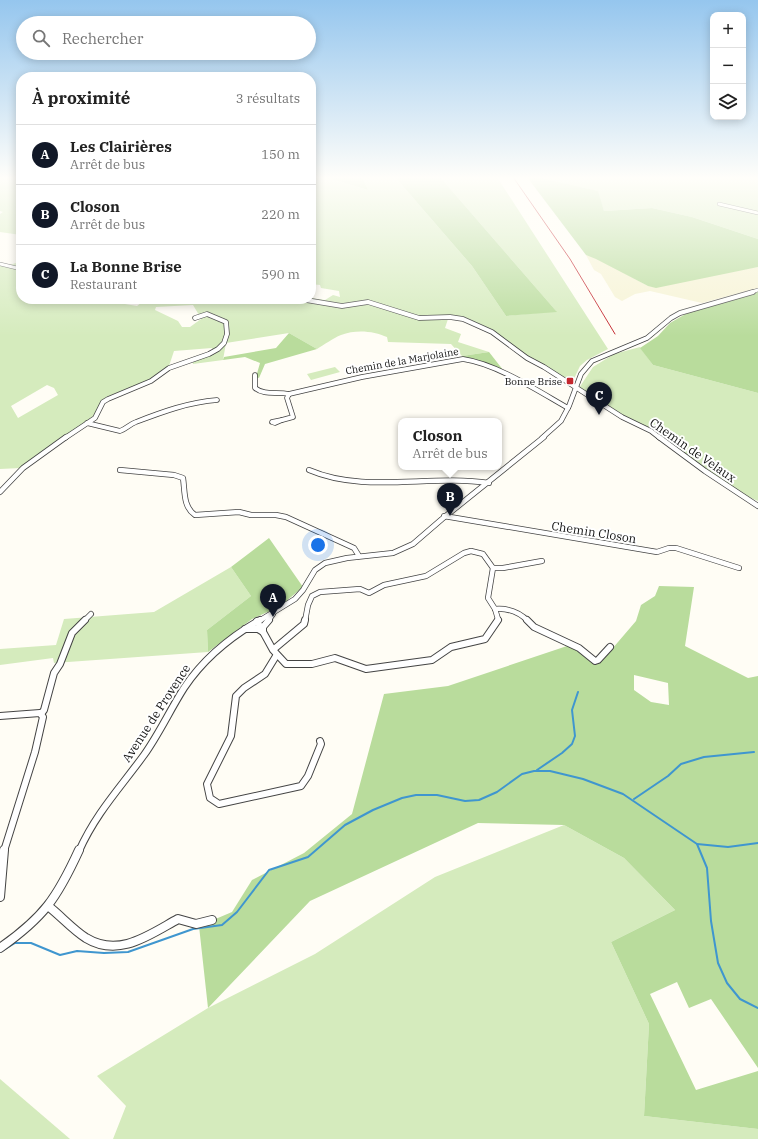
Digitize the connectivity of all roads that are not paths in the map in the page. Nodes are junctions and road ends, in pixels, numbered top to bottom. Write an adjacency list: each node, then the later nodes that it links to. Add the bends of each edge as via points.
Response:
1 (0, 264): 2 (street)
2 (16, 268)
3 (758, 290): 7 (street, Avenue de Provence, via 680,313 646,338 592,361 586,366)
4 (316, 302): 7 (street, Chemin de Velaux, via 342,306 368,302 419,318 462,319 492,332 527,358)
5 (195, 318): 12 (street, via 207,314 226,322 228,331 222,346 108,398 102,402 95,418)
6 (255, 375): 8 (street, Chemin de la Marjolaine, via 258,391)
7 (575, 387): 10 (street, Avenue de Provence); 17 (street, Chemin de Velaux, via 622,417 651,431)
8 (288, 394): 10 (street, Chemin de la Marjolaine, via 464,358 516,380); 11 (street, via 293,418)
9 (217, 400): 12 (street, via 205,400 151,417 120,431)
10 (568, 408): 15 (street, Avenue de Provence, via 557,425)
11 (283, 420)
12 (87, 423): 16 (street, via 54,444 12,478)
13 (120, 470): 19 (street, via 183,478 185,499 190,512 194,515 239,512 286,517 354,548)
14 (309, 470): 15 (street, via 327,478 348,482 449,479)
15 (489, 482): 18 (street, Avenue de Provence)
16 (0, 492)
17 (758, 506)
18 (444, 516): 19 (street, Avenue de Provence, via 405,549); 22 (street, Chemin Closon, via 657,552 676,548)
19 (359, 556): 24 (street, Avenue de Provence, via 322,564 313,571 297,598)
20 (542, 561): 21 (street)
21 (493, 568): 23 (street, via 488,598); 30 (street, via 485,556 478,552 468,552 456,556 425,576 384,584 369,593 360,589 320,592 312,596 304,624)
22 (739, 568)
23 (495, 609): 29 (street, via 503,608 522,615 534,628 579,648 596,661); 31 (street, via 497,622 485,638 451,647 432,660 366,669 335,658 312,664 286,664)
24 (275, 612): 26 (street, Avenue de Provence); 28 (street, via 263,627)
25 (91, 614): 32 (street, via 72,633 54,673)
26 (257, 621): 27 (street, Avenue de Provence); 28 (street)
27 (244, 629): 28 (street, via 258,629); 36 (street, Avenue de Provence, via 221,645 200,666 181,691 143,755 94,821)
28 (263, 632): 30 (street)
29 (610, 647)
30 (274, 649): 31 (street)
31 (276, 656): 34 (street, via 265,674 255,679 236,696 231,736 207,784 210,798 219,804 301,786 308,776)
32 (41, 714): 33 (street); 35 (street, via 43,717 35,752 4,850)
33 (0, 716)
34 (320, 741)
35 (0, 897)
36 (48, 906): 37 (street, via 85,938 102,947 112,948 139,940 181,919 196,924); 38 (street, Avenue de Provence, via 40,916)
37 (212, 920)
38 (0, 948)

